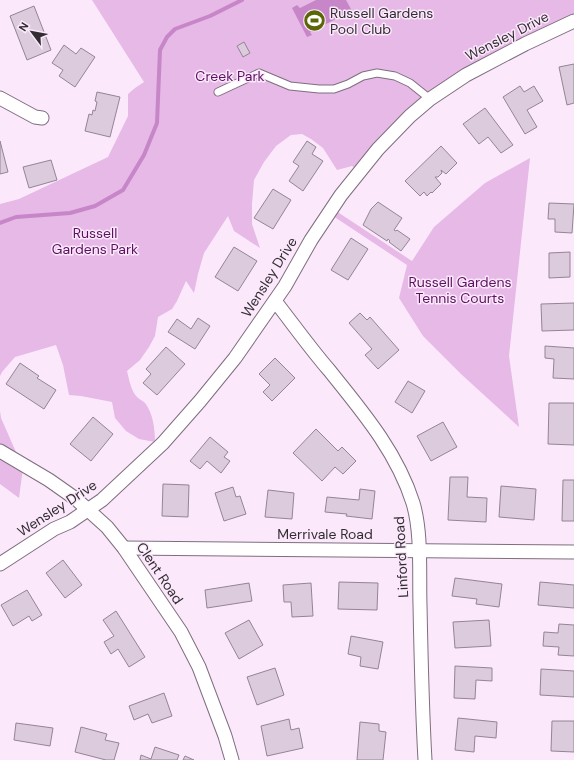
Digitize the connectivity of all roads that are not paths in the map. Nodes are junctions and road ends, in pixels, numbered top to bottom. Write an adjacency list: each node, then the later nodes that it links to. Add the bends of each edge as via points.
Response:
1 (574, 21): 4 (street, Wensley Drive, via 466,75)
2 (218, 92): 4 (lane, via 259,73 290,86 334,89 363,76 377,73 395,76 410,83)
3 (0, 98): 5 (street, via 35,117)
4 (430, 100): 6 (street, Wensley Drive, via 410,116 378,149 341,195)
5 (42, 118)
6 (275, 301): 8 (street, Wensley Drive, via 235,358 163,444); 10 (street, Linford Road, via 357,404 387,447 413,502)
7 (0, 451): 8 (street, Clent Road, via 49,480)
8 (88, 510): 9 (street, Clent Road, via 107,527); 12 (street, Wensley Drive)
9 (124, 548): 10 (street, Merrivale Road); 13 (street, Clent Road, via 181,632 199,667)
10 (419, 550): 11 (street, Merrivale Road); 14 (street, Linford Road)
11 (574, 552)
12 (0, 564)
13 (232, 760)
14 (425, 760)

